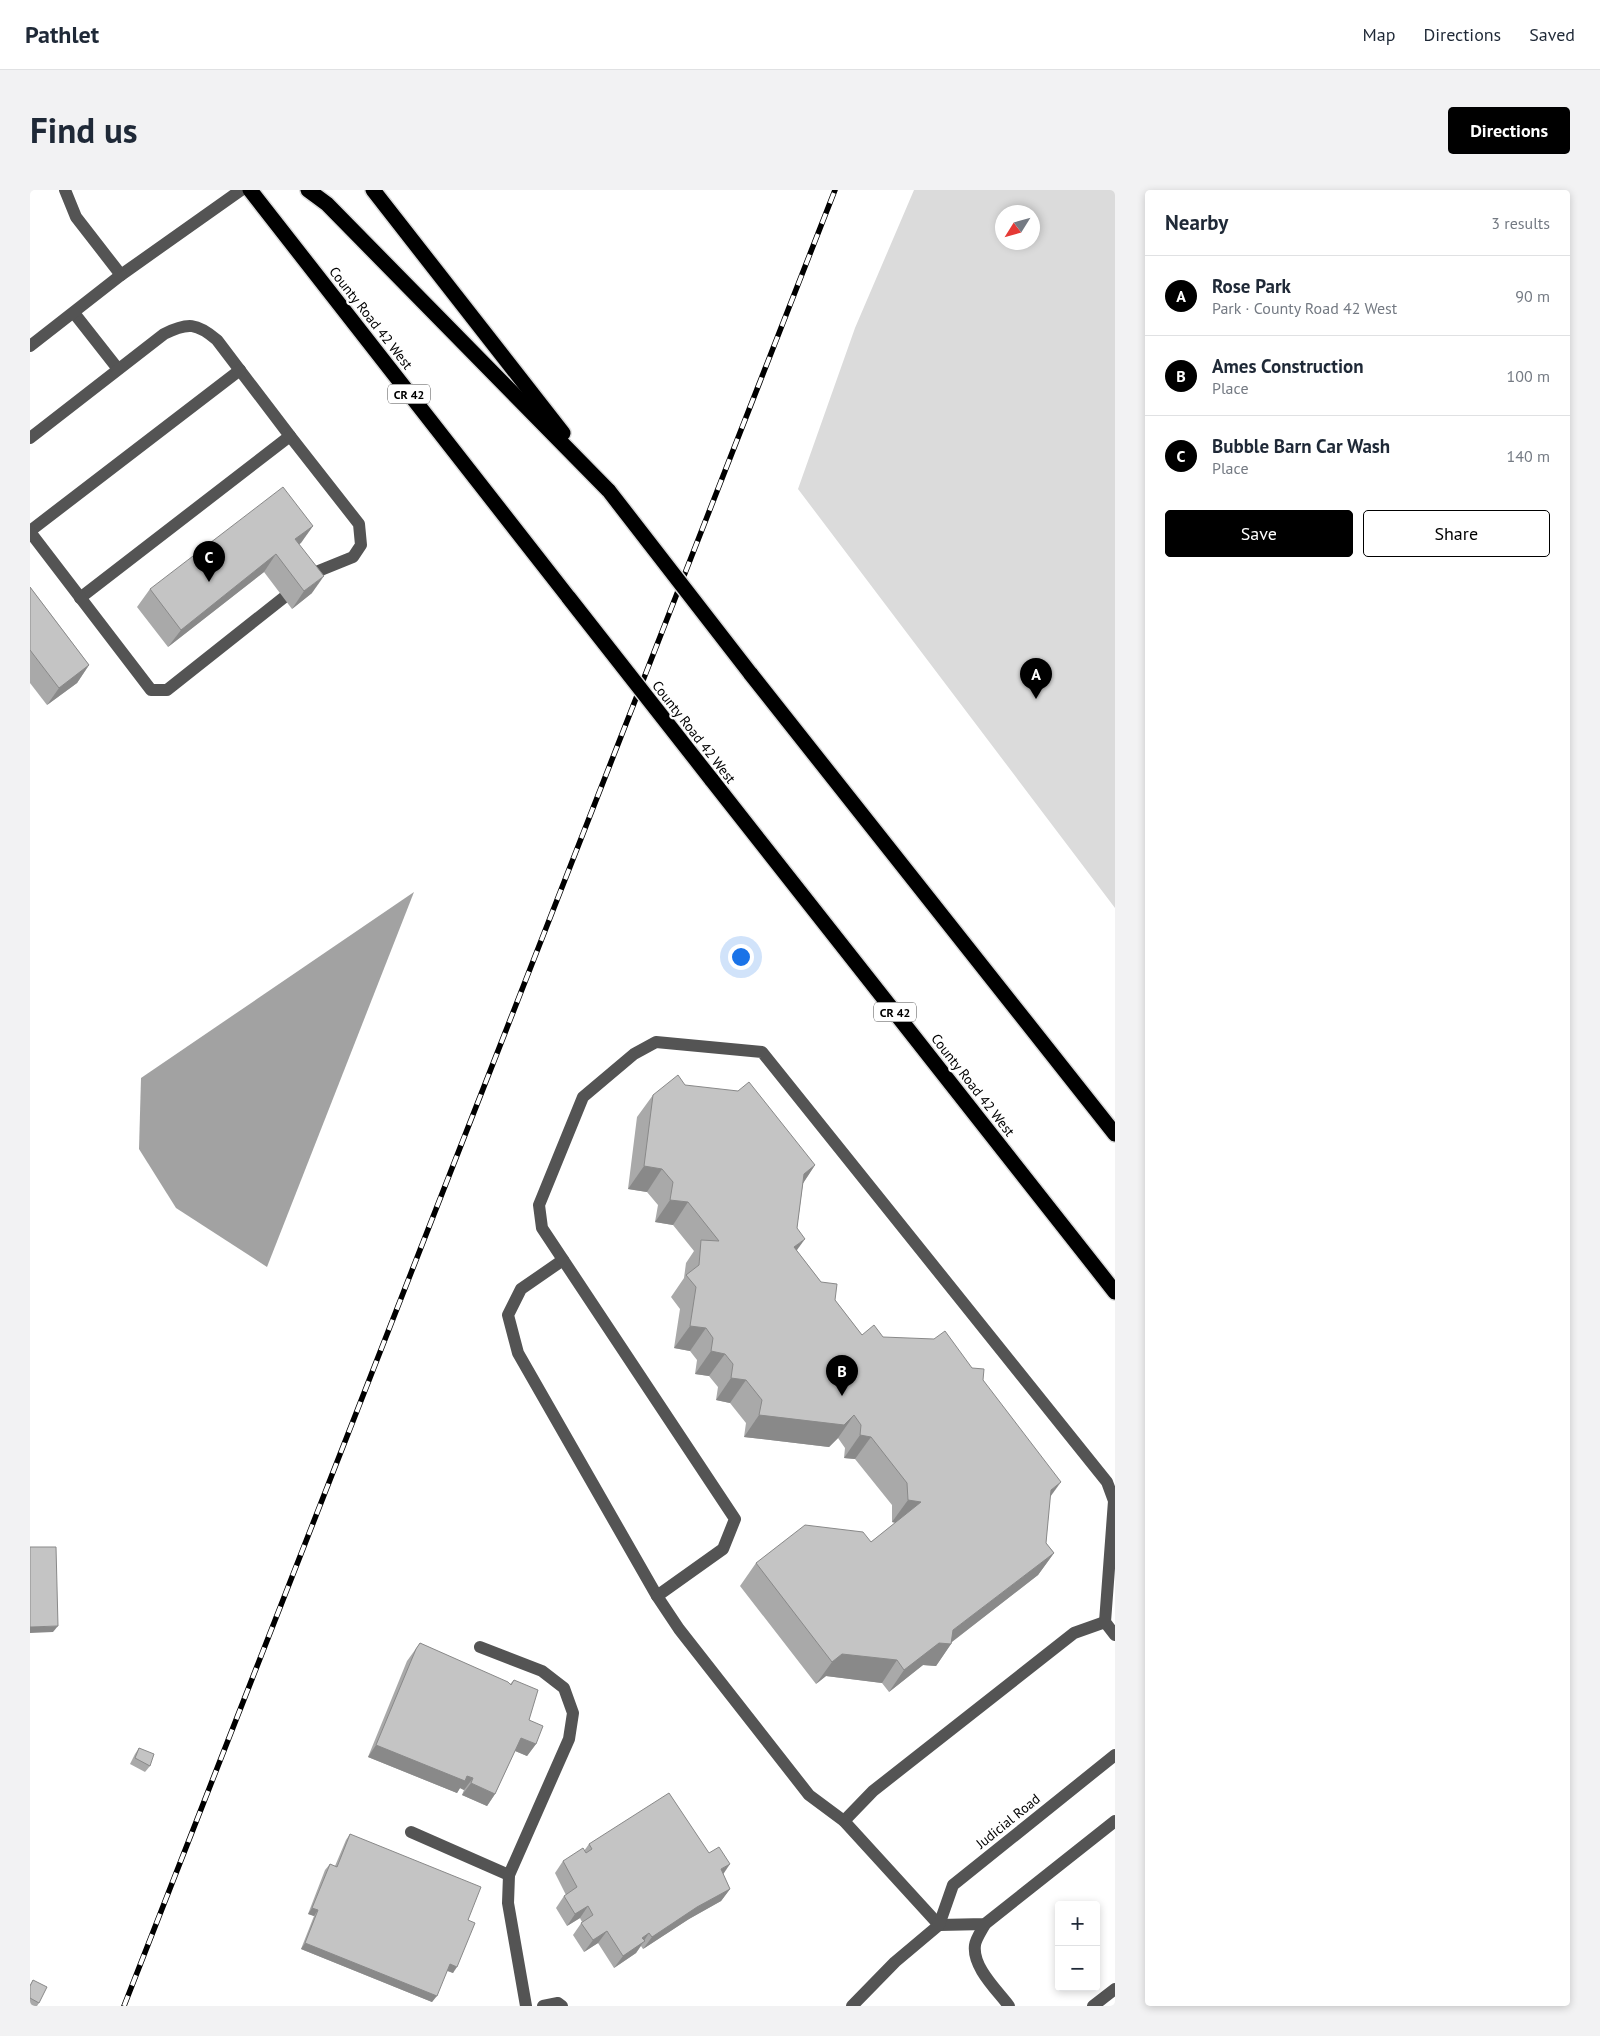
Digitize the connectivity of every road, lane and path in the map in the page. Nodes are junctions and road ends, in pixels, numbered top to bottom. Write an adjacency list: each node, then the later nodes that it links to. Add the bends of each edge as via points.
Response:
1 (65, 190): 6 (street, via 76,217)
2 (241, 190): 6 (street)
3 (250, 190): 18 (highway, County Road 42 West / CR 42, bridge)
4 (308, 190): 13 (highway, via 327,204)
5 (373, 190): 13 (highway)
6 (121, 275): 7 (street)
7 (74, 314): 8 (street); 9 (street)
8 (31, 342)
9 (118, 369): 10 (street, via 164,334 181,326 202,328 217,340); 12 (street)
10 (240, 370): 11 (street); 14 (street)
11 (290, 436): 15 (street); 15 (street, via 359,524 361,545 353,556 316,572 167,690 152,690)
12 (30, 438)
13 (609, 491): 16 (highway, bridge)
14 (30, 531): 15 (street)
15 (80, 598)
16 (1115, 1134)
17 (563, 1260): 19 (street, via 521,1289 508,1316 518,1353); 19 (street, via 735,1519 723,1549); 20 (street, via 542,1228 539,1205 582,1098 634,1054 656,1042 762,1052 1107,1482 1114,1501)
18 (1115, 1292)
19 (657, 1596): 24 (street, via 679,1629 809,1795)
20 (1106, 1622): 21 (street); 24 (street, via 1074,1633 873,1791)
21 (1115, 1635)
22 (480, 1647): 27 (street, via 542,1671 564,1688 573,1713 569,1739)
23 (1115, 1755): 29 (street, Judicial Road, via 953,1885)
24 (844, 1821): 29 (street)
25 (1115, 1821): 28 (street)
26 (411, 1832): 27 (street)
27 (509, 1875): 31 (street, via 508,1903)
28 (985, 1924): 29 (street); 35 (street, via 975,1944 976,1958)
29 (939, 1925): 34 (street, via 895,1962)
30 (1115, 1989): 36 (street)
31 (526, 2006)
32 (543, 2006): 33 (street)
33 (562, 2006)
34 (852, 2006)
35 (1009, 2006)
36 (1093, 2006)

